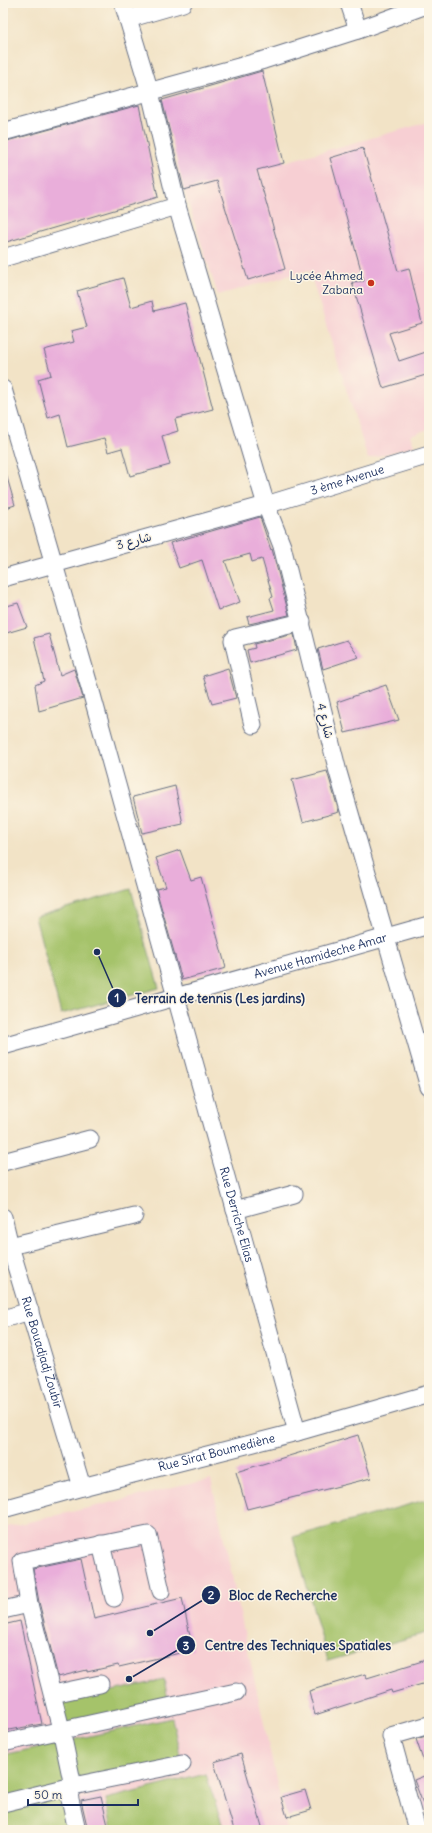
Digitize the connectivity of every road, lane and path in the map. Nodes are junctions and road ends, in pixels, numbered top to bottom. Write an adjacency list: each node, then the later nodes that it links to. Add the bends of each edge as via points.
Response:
1 (123, 3): 5 (street, شارع 4)
2 (183, 3): 5 (street)
3 (349, 3): 6 (street)
4 (429, 4): 6 (street)
5 (128, 19): 7 (street, شارع 4)
6 (358, 30): 7 (street)
7 (150, 92): 8 (street); 9 (street, شارع 4)
8 (3, 132)
9 (177, 206): 10 (street); 13 (street, شارع 4)
10 (3, 258)
11 (3, 388): 14 (street, Rue Derriche Elias)
12 (429, 455): 13 (street, 3 ème Avenue)
13 (266, 505): 14 (street, شارع 3); 16 (street, شارع 4, via 282,546)
14 (54, 563): 15 (street, شارع 3); 20 (street, Rue Derriche Elias)
15 (3, 578)
16 (302, 622): 17 (street, via 233,640); 19 (street, شارع 4, via 325,723)
17 (253, 725)
18 (429, 925): 19 (street, Avenue Hamideche Amar)
19 (385, 937): 20 (street, Avenue Hamideche Amar); 22 (street, شارع 4)
20 (175, 996): 21 (street, Avenue Hamideche Amar); 26 (street, Rue Derriche Elias)
21 (3, 1046)
22 (429, 1086)
23 (90, 1139): 24 (street)
24 (3, 1162)
25 (294, 1194): 26 (street)
26 (235, 1210): 33 (street, Rue Derriche Elias)
27 (134, 1216): 29 (street)
28 (3, 1217): 29 (street, Rue Bouadjadj Zoubir)
29 (10, 1246): 30 (street, Rue Bouadjadj Zoubir)
30 (30, 1311): 31 (street); 34 (street, Rue Bouadjadj Zoubir)
31 (3, 1319)
32 (429, 1394): 33 (street, Rue Sirat Boumediène)
33 (296, 1432): 34 (street, Rue Sirat Boumediène)
34 (82, 1487): 35 (street, Rue Sirat Boumediène)
35 (3, 1509)
36 (100, 1544): 37 (street, via 148,1535); 38 (street); 39 (street, via 22,1561)
37 (161, 1591)
38 (114, 1598)
39 (29, 1604): 40 (street); 43 (street)
40 (3, 1610)
41 (100, 1684): 43 (street)
42 (236, 1692): 45 (street)
43 (53, 1694): 45 (street)
44 (429, 1724): 51 (street, via 391,1736)
45 (62, 1729): 46 (street); 48 (street)
46 (3, 1743)
47 (182, 1764): 48 (street)
48 (73, 1786): 49 (street); 50 (street, via 69,1795)
49 (3, 1803)
50 (77, 1830)
51 (417, 1830)

